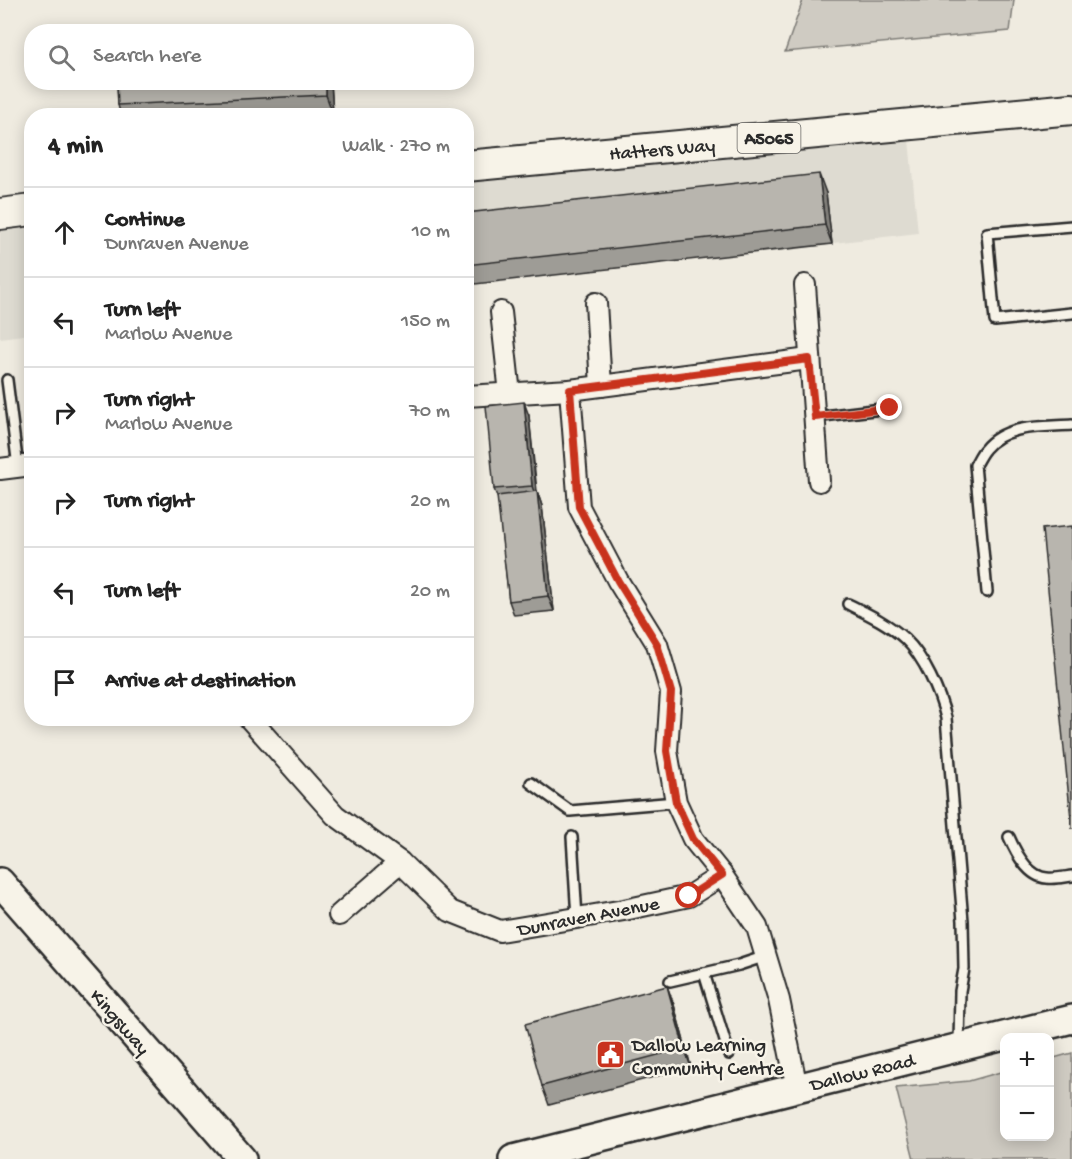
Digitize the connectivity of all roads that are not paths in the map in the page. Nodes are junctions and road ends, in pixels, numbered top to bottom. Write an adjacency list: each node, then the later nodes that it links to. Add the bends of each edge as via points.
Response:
1 (1072, 109): 2 (main road, Hatters Way / A5065)
2 (474, 165)
3 (24, 211): 4 (main road)
4 (0, 214)
5 (1072, 226): 9 (lane, via 987,233 995,321)
6 (805, 285): 10 (street)
7 (596, 303): 12 (street)
8 (501, 312): 14 (street)
9 (1072, 313)
10 (809, 359): 12 (street); 17 (street)
11 (7, 380): 19 (lane)
12 (601, 386): 13 (street)
13 (570, 390): 14 (street); 25 (street, via 579,507 657,644 671,692 667,751)
14 (510, 394): 15 (street)
15 (474, 396)
16 (890, 408): 17 (lane)
17 (815, 417): 20 (street)
18 (1072, 425): 21 (lane, via 1024,428 1003,435 986,448 975,465)
19 (16, 467)
20 (819, 481)
21 (987, 592)
22 (848, 604): 38 (lane, via 906,639 927,669 946,718 963,921)
23 (256, 726): 28 (street, Dunraven Avenue, via 335,815)
24 (531, 783): 25 (lane, via 570,811)
25 (676, 802): 29 (street, via 693,839)
26 (572, 837): 33 (lane)
27 (1009, 837): 30 (lane, via 1028,868 1045,879)
28 (400, 862): 32 (street); 33 (street, Dunraven Avenue, via 450,911 500,932)
29 (722, 875): 33 (street, Dunraven Avenue, via 689,896); 34 (street, via 757,927)
30 (1072, 876)
31 (0, 882): 41 (street, Kingsway)
32 (339, 915)
33 (577, 918)
34 (766, 956): 35 (lane); 40 (street)
35 (704, 973): 36 (lane); 39 (lane)
36 (670, 981)
37 (1072, 1019): 38 (street, Dallow Road)
38 (958, 1048): 40 (street, Dallow Road)
39 (729, 1054)
40 (797, 1088): 42 (street, Dallow Road)
41 (242, 1159)
42 (513, 1159)

